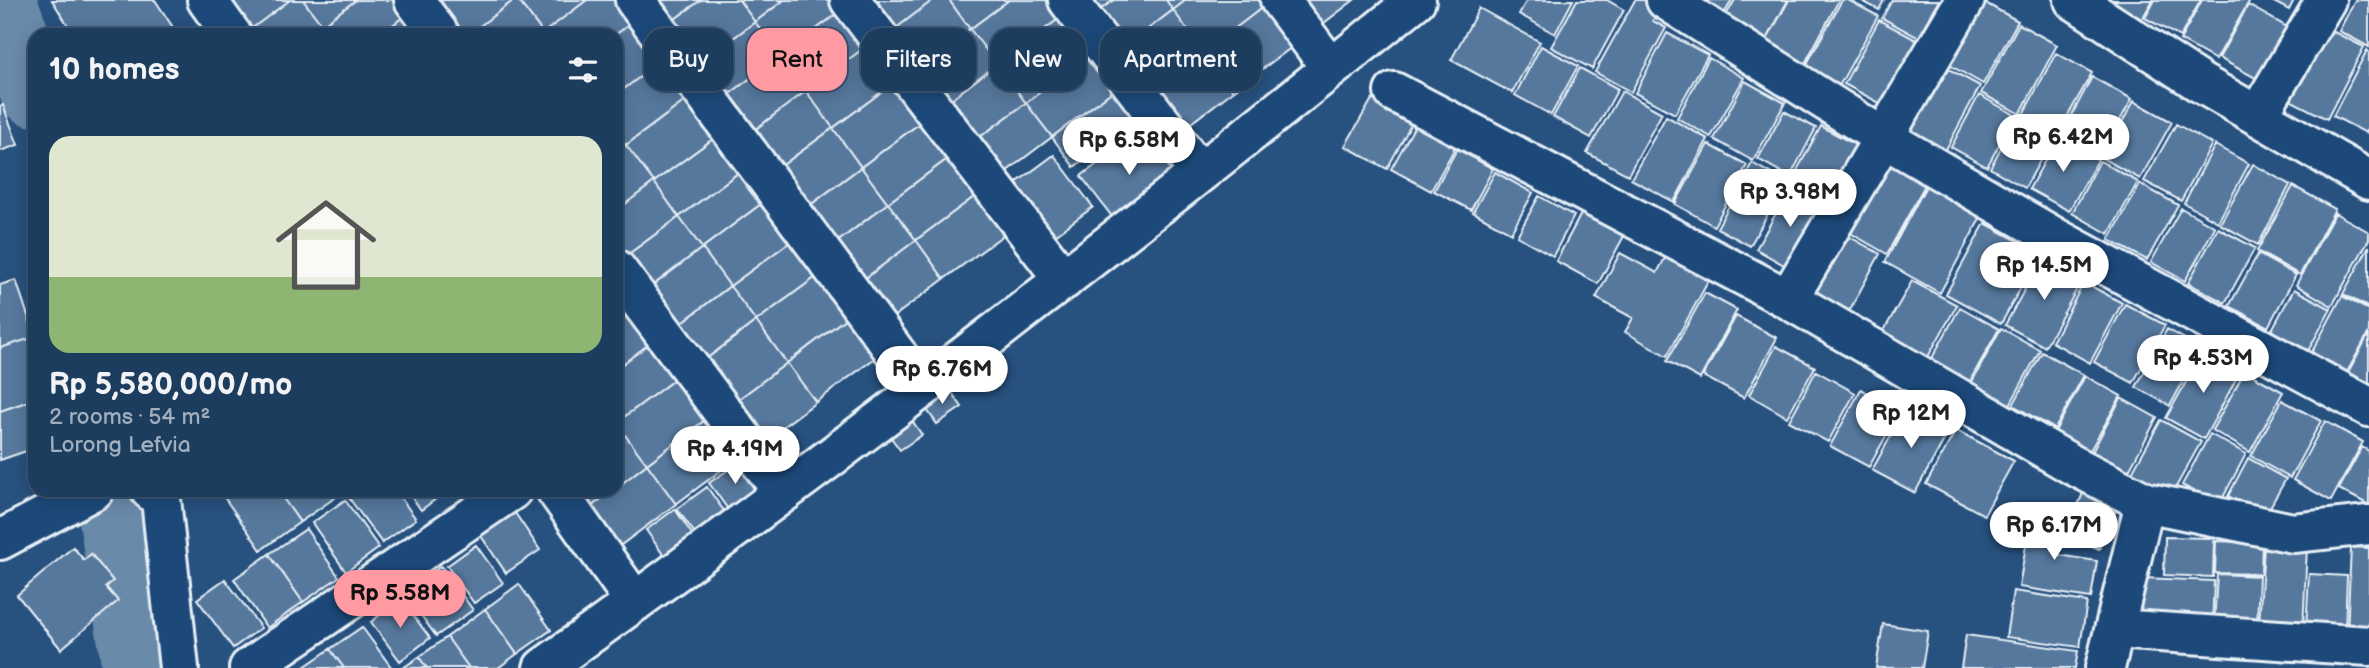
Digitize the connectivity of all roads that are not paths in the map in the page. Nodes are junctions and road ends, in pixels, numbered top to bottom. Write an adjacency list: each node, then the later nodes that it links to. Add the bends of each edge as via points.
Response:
1 (207, 0): 12 (street)
2 (414, 0): 13 (street)
3 (635, 0): 23 (street)
4 (850, 0): 21 (street)
5 (1068, 0): 18 (street)
6 (1280, 0): 14 (street)
7 (1416, 0): 14 (street)
8 (1666, 0): 17 (street)
9 (1965, 0): 17 (street)
10 (2074, 0): 16 (street)
11 (2326, 0): 16 (street)
12 (227, 28)
13 (435, 28)
14 (1331, 68): 18 (street)
15 (1394, 92): 22 (street)
16 (2258, 115): 19 (street)
17 (1884, 138): 22 (street); 24 (street, via 2056,238)
18 (1200, 173): 21 (street)
19 (2369, 180)
20 (623, 279): 25 (street)
21 (1064, 280): 23 (street)
22 (1788, 299): 30 (street, via 2071,464)
23 (921, 387): 25 (street)
24 (2369, 407)
25 (783, 492): 33 (street)
26 (81, 497): 32 (street)
27 (161, 497): 36 (street)
28 (502, 497): 37 (street)
29 (561, 497): 33 (street)
30 (2145, 502): 31 (street, via 2293,533); 34 (street)
31 (2369, 525)
32 (0, 540)
33 (635, 602): 38 (street)
34 (2115, 629): 35 (street); 39 (street)
35 (2369, 646)
36 (179, 668)
37 (249, 668)
38 (543, 668)
39 (2105, 668)

